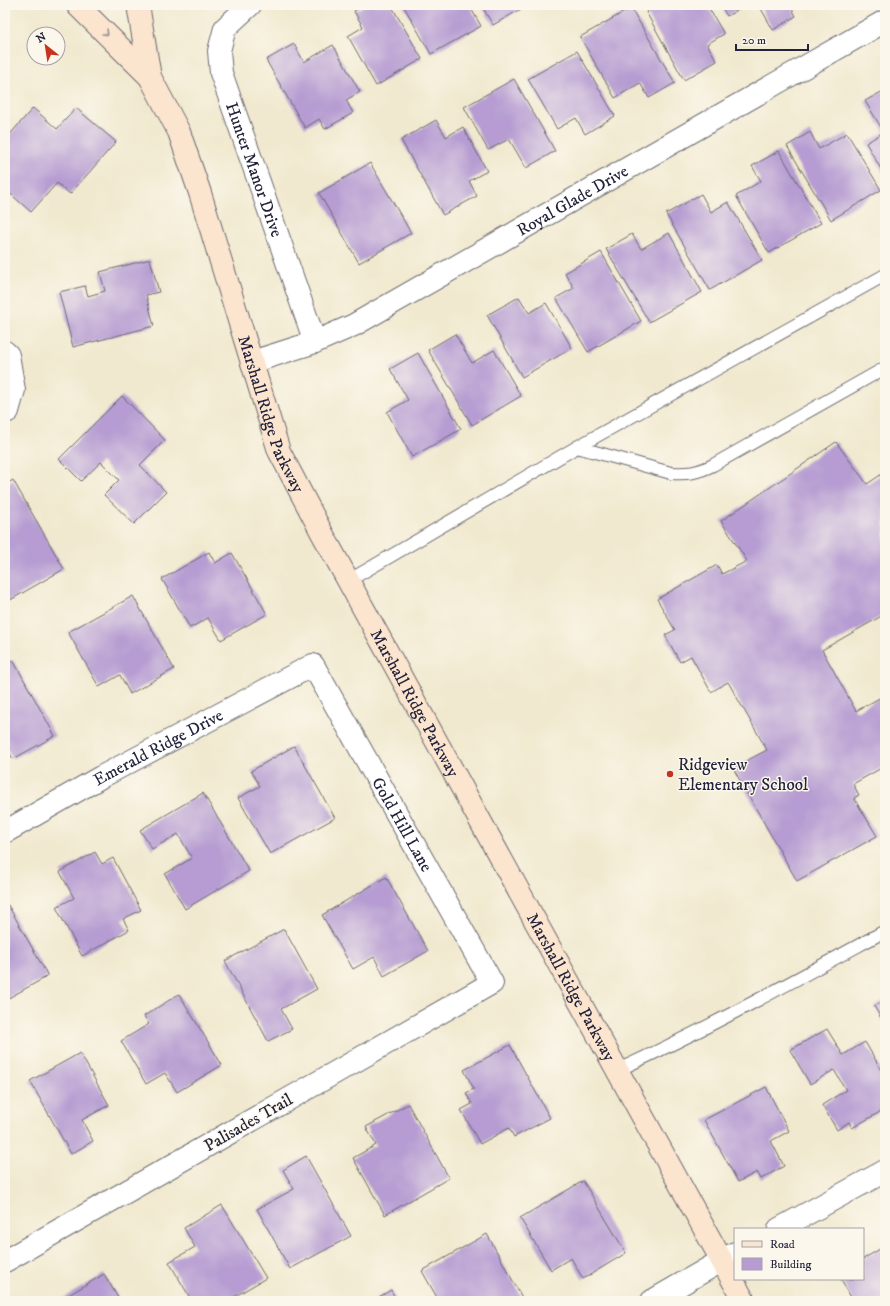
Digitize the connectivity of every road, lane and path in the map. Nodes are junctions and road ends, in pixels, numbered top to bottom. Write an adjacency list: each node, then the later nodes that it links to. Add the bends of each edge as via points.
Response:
1 (80, 5): 5 (street, Marshall Ridge Parkway, one-way to 5)
2 (138, 5): 5 (street, Marshall Ridge Parkway)
3 (250, 5): 7 (street, Hunter Manor Drive, via 225,28 218,52 221,73)
4 (885, 21): 7 (street, Royal Glade Drive, via 354,324)
5 (150, 77): 9 (street, Marshall Ridge Parkway, via 179,132)
6 (885, 275): 12 (lane)
7 (315, 342): 9 (street, Royal Glade Drive)
8 (5, 352): 11 (street, via 8,355 14,390 8,411)
9 (252, 362): 13 (street, Marshall Ridge Parkway, via 279,451)
10 (885, 368): 12 (lane, via 700,472 671,473)
11 (5, 412)
12 (577, 447): 13 (lane)
13 (348, 580): 18 (street, Marshall Ridge Parkway)
14 (313, 665): 15 (street, Emerald Ridge Drive, via 101,777); 17 (street, Gold Hill Lane)
15 (5, 832)
16 (885, 931): 18 (lane, via 719,1021)
17 (492, 983): 22 (street, Palisades Trail)
18 (618, 1070): 21 (street, Marshall Ridge Parkway)
19 (885, 1171): 20 (street)
20 (781, 1228)
21 (729, 1257): 23 (street, Marshall Ridge Parkway); 25 (street)
22 (5, 1261)
23 (734, 1272)
24 (737, 1280): 26 (street, Marshall Ridge Parkway)
25 (652, 1301)
26 (744, 1301)

